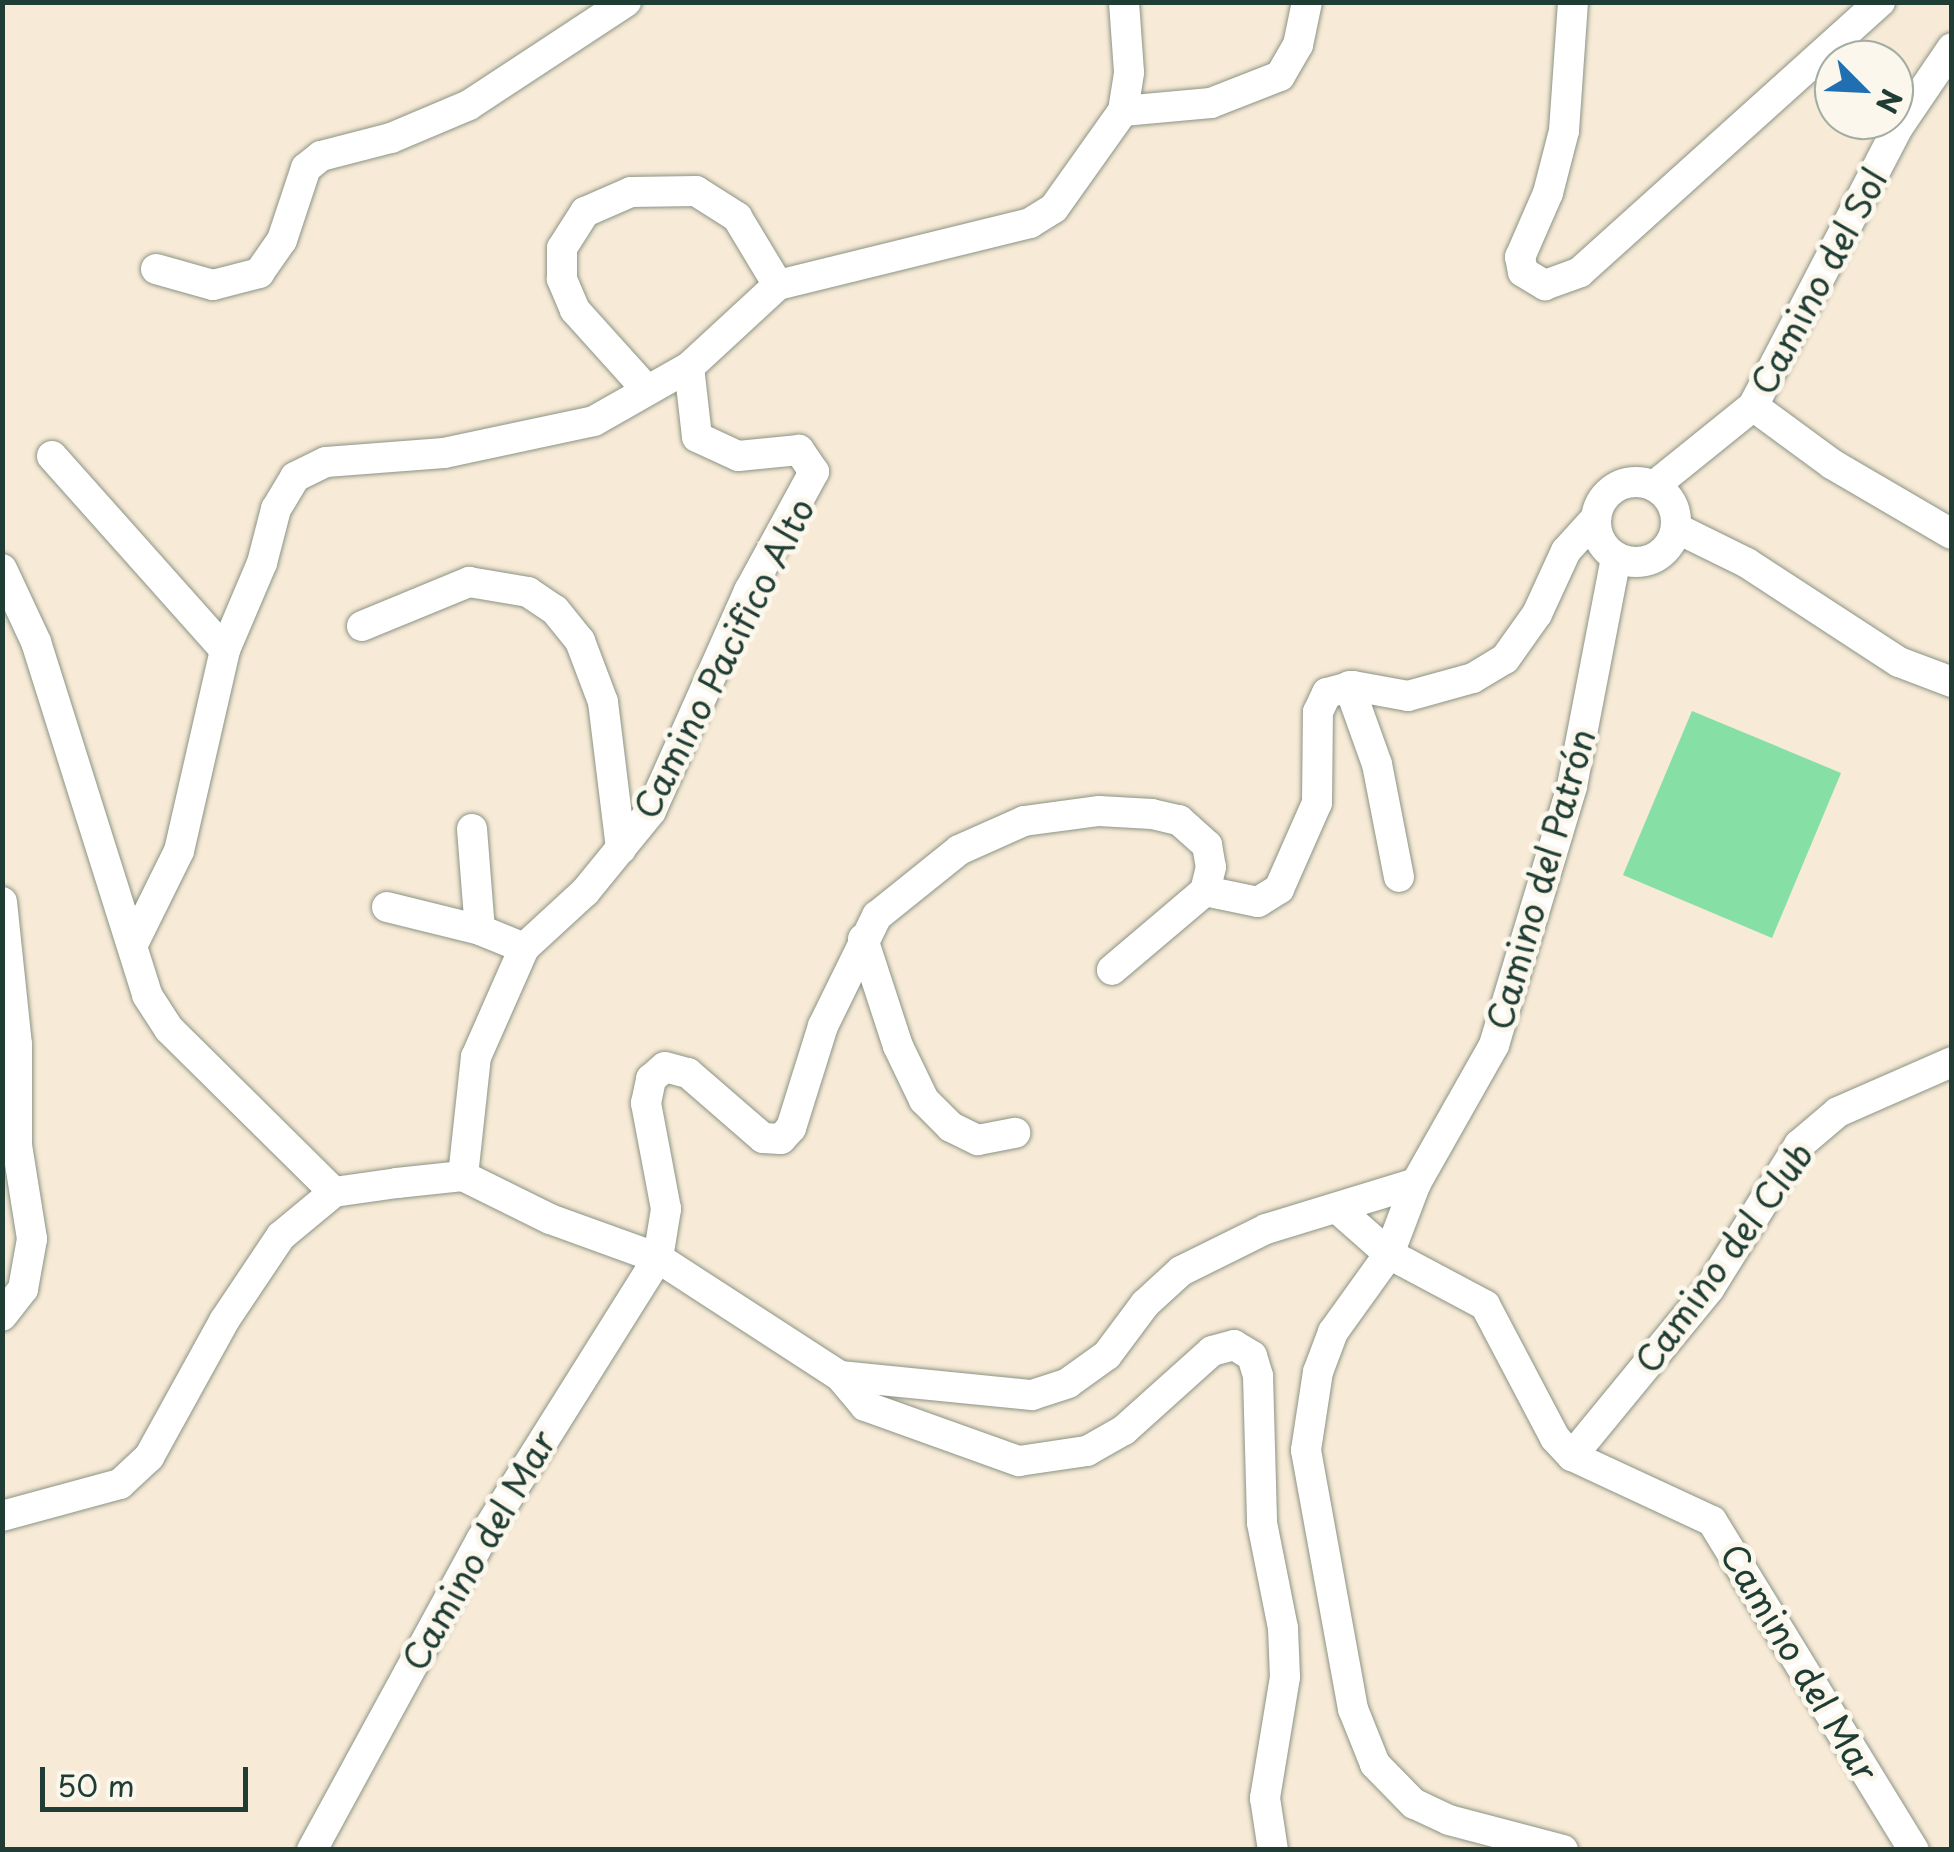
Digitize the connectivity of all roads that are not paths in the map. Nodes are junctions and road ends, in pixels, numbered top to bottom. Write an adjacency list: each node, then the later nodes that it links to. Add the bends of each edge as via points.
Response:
1 (626, 2): 8 (street, via 469,105 391,138 321,156 306,168 282,240 259,272 213,285)
2 (1124, 2): 7 (street, via 1129,72)
3 (1307, 2): 7 (street, via 1298,45 1280,76 1210,103)
4 (1573, 2): 5 (street, via 1556,165 1520,257 1524,272 1545,285 1580,272)
5 (1880, 2)
6 (1952, 48): 12 (street, Camino del Sol, via 1899,126)
7 (1123, 112): 9 (street, via 1054,208 1030,223)
8 (156, 269)
9 (778, 285): 10 (street); 11 (street, via 737,217 696,191 631,192 585,212 562,248 562,279 595,336)
10 (688, 367): 11 (street); 25 (street, Camino Pacifico Alto, via 696,437 738,456 800,450 814,472 748,591 651,811)
11 (647, 390): 21 (street, via 594,422 546,433 406,458 308,466 276,509 262,563)
12 (1753, 406): 14 (street, Camino del Sol); 17 (street, via 1832,464)
13 (52, 456): 21 (street)
14 (1654, 486): 15 (street, via 1617,487); 16 (street, via 1668,496)
15 (1596, 518): 18 (street, via 1604,547); 23 (street, via 1566,551 1537,614 1505,659 1473,678 1408,696)
16 (1676, 528): 18 (street, via 1654,559); 22 (street, via 1747,563 1899,662)
17 (1952, 534)
18 (1616, 558): 38 (street, Camino del Patrón, via 1572,786 1494,1045)
19 (2, 569): 32 (street, via 36,642)
20 (362, 626): 25 (street, via 469,582 528,592 555,610 580,641 603,702)
21 (225, 650): 32 (street, via 178,851)
22 (1952, 682)
23 (1349, 686): 26 (street, via 1378,764); 27 (street, via 1327,693 1318,712 1317,803 1279,889 1258,902)
24 (472, 829): 30 (street)
25 (621, 850): 33 (street, Camino Pacifico Alto)
26 (1398, 878)
27 (1205, 891): 31 (street, via 1211,853 1180,820 1099,812 1024,821 992,830 911,884); 34 (street)
28 (2, 902): 43 (street, via 17,1044 16,1145 32,1239 24,1288)
29 (387, 907): 30 (street)
30 (480, 930): 33 (street)
31 (863, 939): 36 (street, via 898,1046 924,1100 950,1127 978,1140); 42 (street, via 781,1139 763,1138 688,1073 665,1068 651,1079 646,1104 666,1209)
32 (133, 944): 39 (street, via 148,995 170,1029)
33 (524, 948): 37 (street, Camino Pacifico Alto, via 476,1057)
34 (1112, 970)
35 (1952, 1062): 45 (street, Camino del Club, via 1838,1112 1799,1145 1708,1289)
36 (1015, 1133)
37 (464, 1176): 39 (street); 42 (street, via 550,1219)
38 (1416, 1184): 40 (street); 41 (street, Camino del Patrón)
39 (334, 1192): 46 (street, via 281,1236 224,1321 149,1458 120,1484)
40 (1338, 1209): 41 (street, Camino del Mar); 44 (street, via 1266,1229 1181,1271 1145,1304 1107,1355 1068,1382 1032,1395)
41 (1390, 1254): 45 (street, Camino del Mar, via 1486,1305 1555,1438); 49 (street, via 1334,1332 1318,1372 1306,1450 1353,1709 1375,1764 1414,1804)
42 (658, 1258): 44 (street); 47 (street, Camino del Mar, via 464,1568)
43 (2, 1316)
44 (840, 1376): 48 (street, via 865,1406 1019,1460 1087,1451 1124,1430 1212,1351 1234,1345 1252,1356 1262,1523 1286,1677 1265,1798)
45 (1572, 1456): 50 (street, Camino del Mar, via 1712,1521)
46 (2, 1516)
47 (312, 1850)
48 (1273, 1850)
49 (1563, 1850)
50 (1914, 1850)

